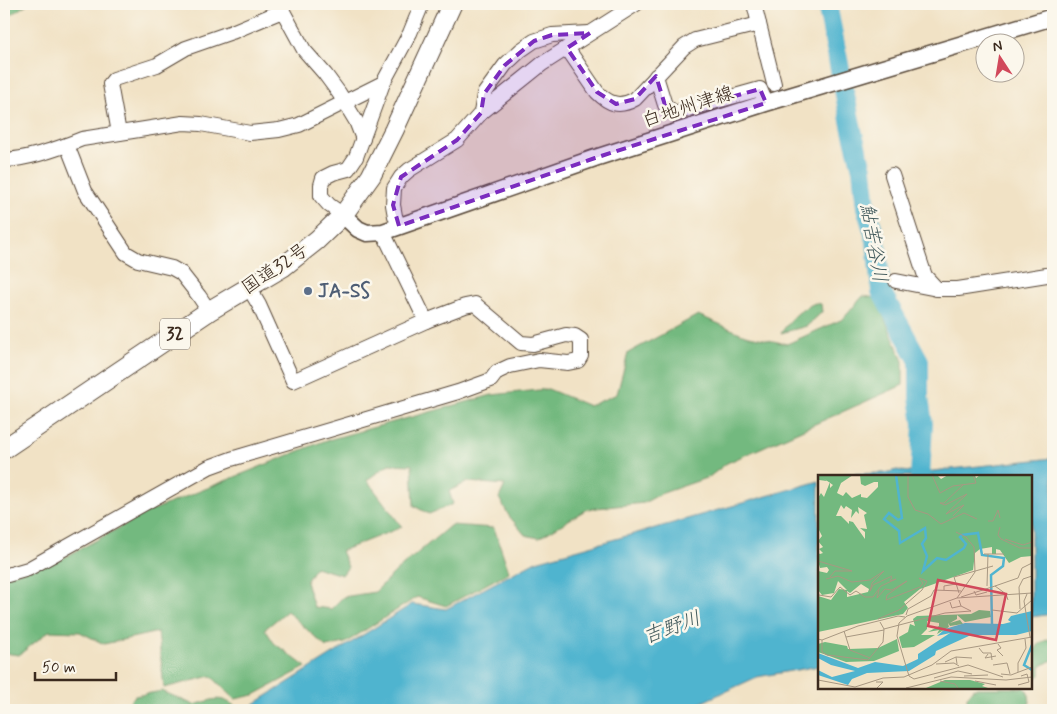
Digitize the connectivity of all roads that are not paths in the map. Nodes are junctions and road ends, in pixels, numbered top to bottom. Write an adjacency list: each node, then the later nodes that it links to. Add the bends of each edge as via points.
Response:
1 (422, 4): 12 (street)
2 (452, 4): 22 (highway, 国道32号 / 32, via 371,176)
3 (636, 4): 6 (street)
4 (754, 4): 8 (street)
5 (280, 7): 14 (street, via 304,50); 17 (street, via 232,32 186,48 157,65 114,79 110,84)
6 (618, 8): 9 (street)
7 (1053, 17): 13 (main road, 白地州津線)
8 (759, 24): 11 (street, via 695,40 684,46); 13 (street)
9 (590, 33): 10 (street); 16 (street, via 552,35 534,41 505,65 484,94)
10 (567, 48): 11 (street, via 597,92 609,102 628,103); 16 (street, via 542,64)
11 (656, 76): 15 (street, via 665,105 674,113 760,89)
12 (383, 84): 14 (street); 18 (street)
13 (779, 91): 15 (main road, 白地州津線)
14 (345, 103): 17 (street, via 299,125 279,130 250,133 183,124); 18 (street)
15 (766, 103): 23 (main road, 白地州津線)
16 (481, 114): 23 (street, via 456,140 401,177 394,188 393,205)
17 (119, 133): 19 (street)
18 (363, 138): 22 (street, via 348,169 323,178 321,185 321,196)
19 (67, 145): 20 (street); 29 (street, via 85,191 126,253 181,273)
20 (4, 160)
21 (892, 174): 28 (street, via 926,276)
22 (343, 215): 24 (main road, 白地州津線, via 367,233); 27 (highway, 国道32号 / 32, via 283,267)
23 (399, 226): 24 (main road, 白地州津線)
24 (383, 232): 30 (street)
25 (1053, 274): 28 (street, via 958,289)
26 (896, 280): 28 (street)
27 (249, 288): 29 (highway, 国道32号 / 32); 30 (street, via 293,381)
28 (937, 288)
29 (209, 311): 31 (highway, 国道32号 / 32)
30 (426, 321): 32 (street, via 475,304 521,343 533,344 566,335 575,336 581,340 581,356 568,363 539,360 510,366 497,372 491,380 458,392 209,467 28,569)
31 (4, 449)
32 (4, 576)

